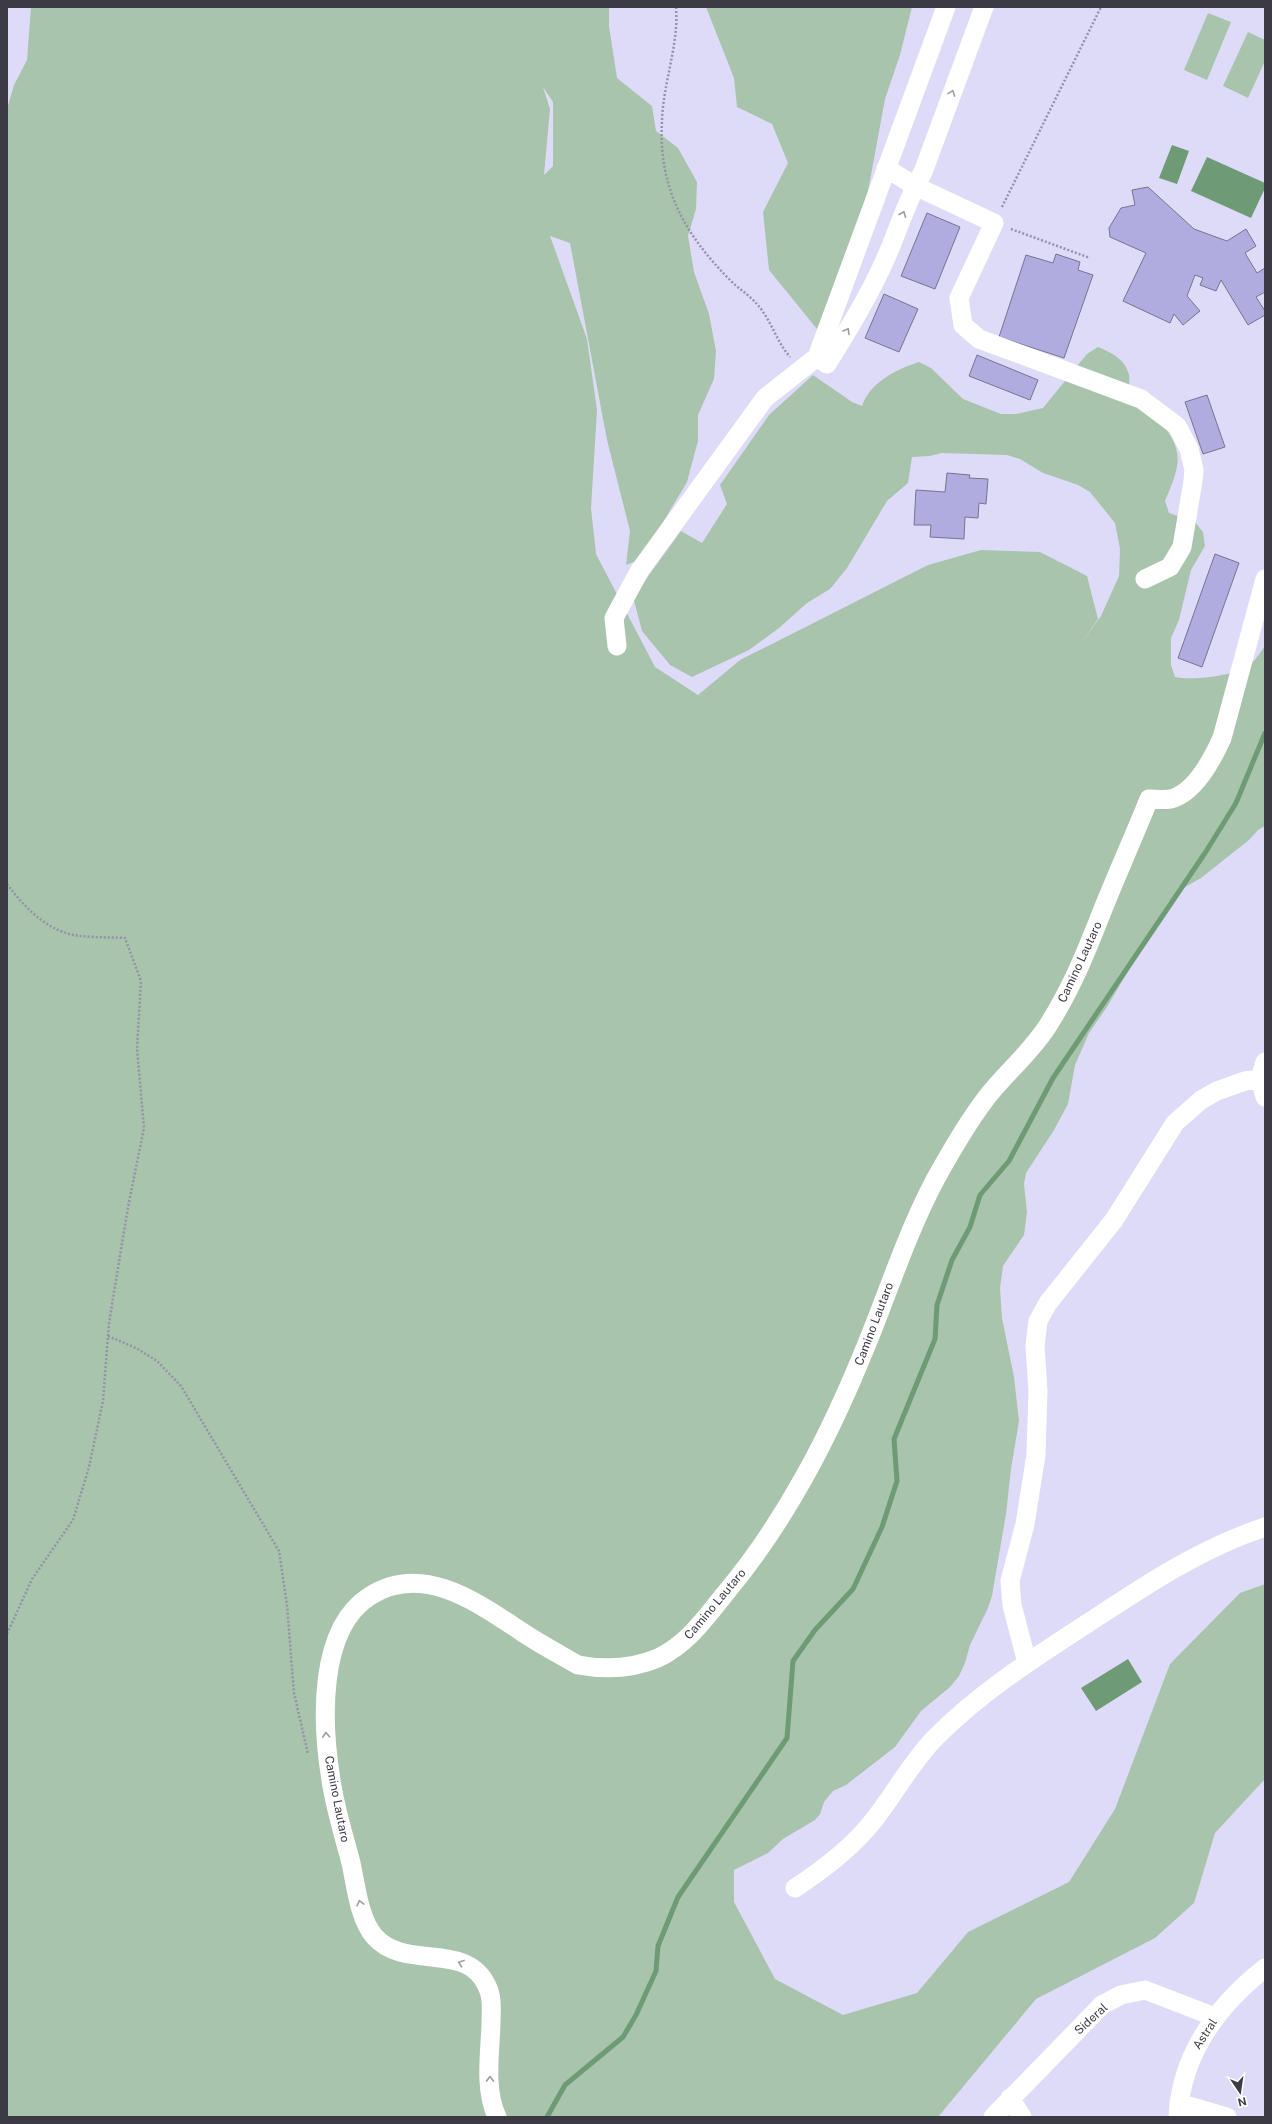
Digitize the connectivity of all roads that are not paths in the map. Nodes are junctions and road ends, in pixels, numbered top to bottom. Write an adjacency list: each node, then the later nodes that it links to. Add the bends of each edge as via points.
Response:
1 (946, 7): 3 (street)
2 (984, 7): 4 (street, one-way to 2, via 923,172)
3 (886, 168): 4 (street); 5 (street)
4 (915, 186): 5 (street, one-way to 4, via 857,315 884,260); 6 (street, via 994,223 959,298 963,325 979,339 1140,399 1177,426 1189,449 1193,481 1182,547 1170,567)
5 (816, 363): 8 (street, via 765,398 640,570 614,618)
6 (1145, 579)
7 (1265, 579): 18 (street, Camino Lautaro, one-way to 7, via 491,2103 489,2087 491,2001 482,1978 471,1968 457,1962 441,1957 408,1956 388,1948 373,1934 364,1916 337,1808 327,1755 326,1699 335,1640 340,1628 355,1607 376,1592 413,1583 438,1586 475,1602 578,1665 595,1668 618,1668 646,1662 672,1650 694,1632 760,1549 808,1473 847,1392 903,1249 934,1182 972,1118 1002,1080 1027,1054 1061,1003 1087,952 1149,799 1173,799 1196,780 1215,754 1224,733)
8 (617, 646)
9 (1263, 1070): 10 (street); 12 (street, via 1245,1081 1201,1100 1175,1123 1127,1201 1048,1303 1038,1321 1035,1346 1038,1391 1036,1455 1025,1524 1010,1581 1012,1605)
10 (1265, 1097)
11 (1265, 1527): 12 (street, via 1240,1535 1187,1560)
12 (1027, 1663): 13 (street, via 934,1740 912,1765 872,1823 821,1870)
13 (795, 1888)
14 (1265, 1968): 15 (street, Astral)
15 (1215, 2017): 16 (street, Sideral, via 1145,1990 1121,1995 1102,2005); 17 (street, Astral, via 1197,2044 1184,2073)
16 (1010, 2098): 19 (street, Sideral); 20 (street)
17 (1178, 2110): 21 (street)
18 (497, 2117)
19 (993, 2117)
20 (1022, 2117)
21 (1226, 2117)

